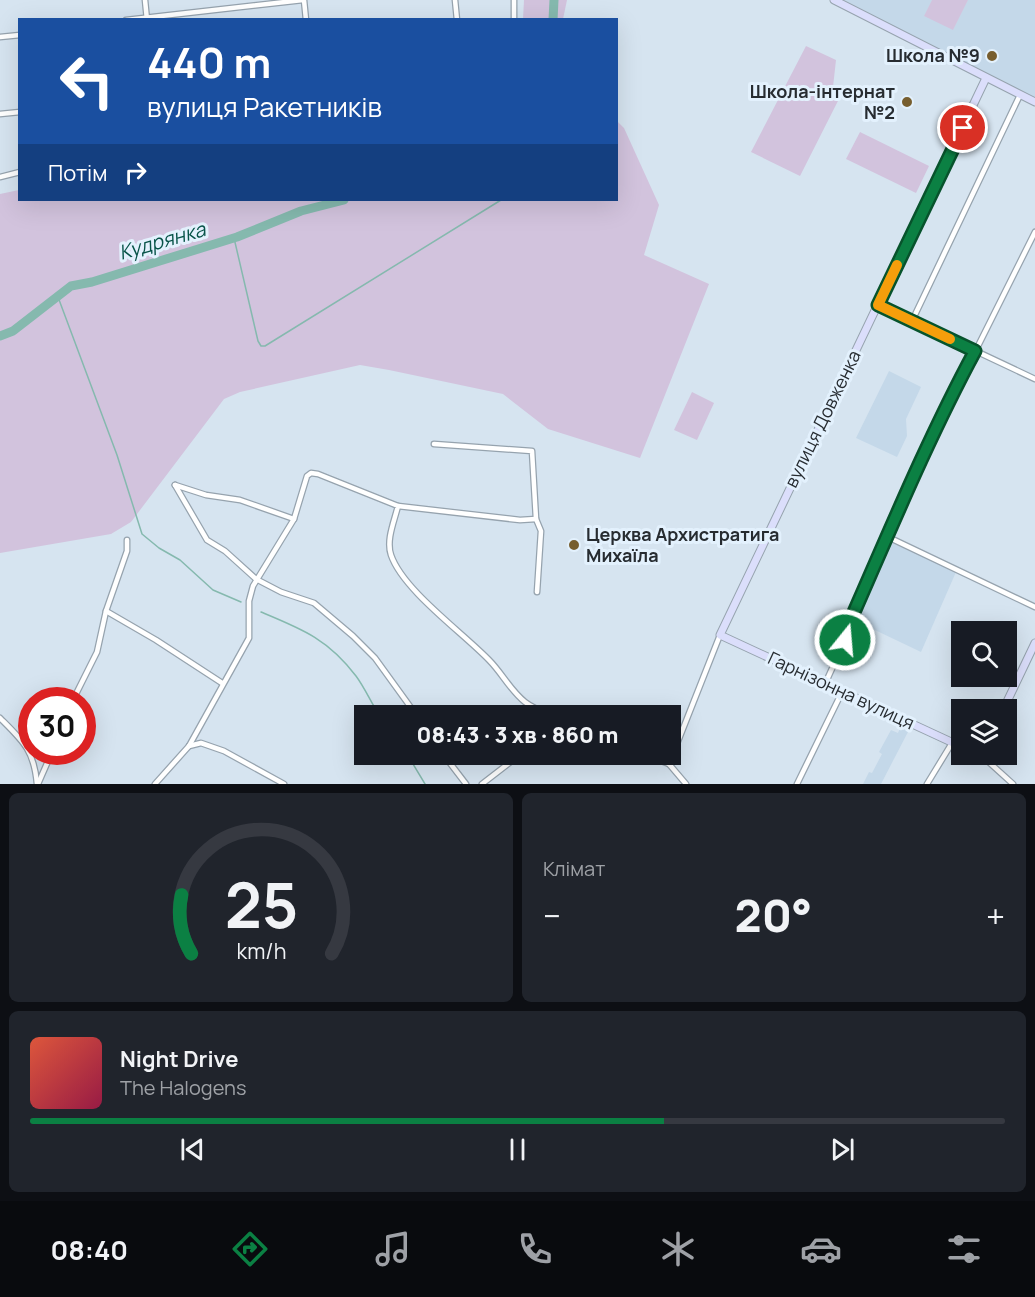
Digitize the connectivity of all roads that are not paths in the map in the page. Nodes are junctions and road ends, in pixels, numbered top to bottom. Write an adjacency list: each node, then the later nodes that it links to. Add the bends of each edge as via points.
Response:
1 (146, 0): 6 (street)
2 (303, 0): 6 (street); 7 (street)
3 (455, 0): 8 (street)
4 (514, 0): 9 (street)
5 (834, 0): 12 (street)
6 (147, 18)
7 (306, 18)
8 (457, 18)
9 (514, 18)
10 (18, 35): 11 (street)
11 (0, 37)
12 (986, 78): 13 (street); 20 (street, вулиця Довженка)
13 (1020, 95): 14 (street); 21 (street)
14 (1035, 102)
15 (18, 111): 16 (street)
16 (0, 114)
17 (18, 172): 18 (street)
18 (0, 177)
19 (1035, 232): 22 (street)
20 (878, 305): 21 (street); 34 (street, вулиця Довженка)
21 (912, 321): 22 (street)
22 (975, 351): 23 (street); 28 (street)
23 (1035, 380)
24 (434, 444): 27 (street, via 532,451)
25 (398, 506): 26 (street, via 311,473); 27 (street); 42 (street, via 388,545 403,576)
26 (294, 519): 30 (street); 30 (street, via 240,500 175,485 207,540)
27 (537, 519): 31 (street, via 541,531)
28 (888, 537): 32 (street); 37 (street)
29 (128, 540): 33 (street)
30 (256, 579): 36 (street, via 249,601 249,638); 41 (street, via 314,603 375,658)
31 (537, 592)
32 (1035, 607)
33 (106, 611): 36 (street); 38 (street, via 97,652)
34 (720, 635): 37 (street, Гарнізонна вулиця); 44 (street, вулиця Довженка)
35 (1035, 643): 40 (street)
36 (222, 683): 47 (street)
37 (825, 684): 39 (street, Гарнізонна вулиця)
38 (80, 687)
39 (842, 692): 45 (street, Гарнізонна вулиця); 59 (street)
40 (1008, 699)
41 (409, 705)
42 (531, 705)
43 (0, 718): 53 (street, via 24,742 33,759)
44 (681, 734)
45 (951, 743)
46 (951, 745): 60 (street)
47 (189, 746): 54 (street); 55 (street, via 201,744 225,751)
48 (46, 765): 53 (street)
49 (451, 765): 56 (street)
50 (507, 765): 57 (street)
51 (670, 765): 58 (street)
52 (991, 765): 61 (street)
53 (38, 784)
54 (155, 784)
55 (284, 784)
56 (466, 784)
57 (482, 784)
58 (686, 784)
59 (797, 784)
60 (927, 784)
61 (1013, 784)

